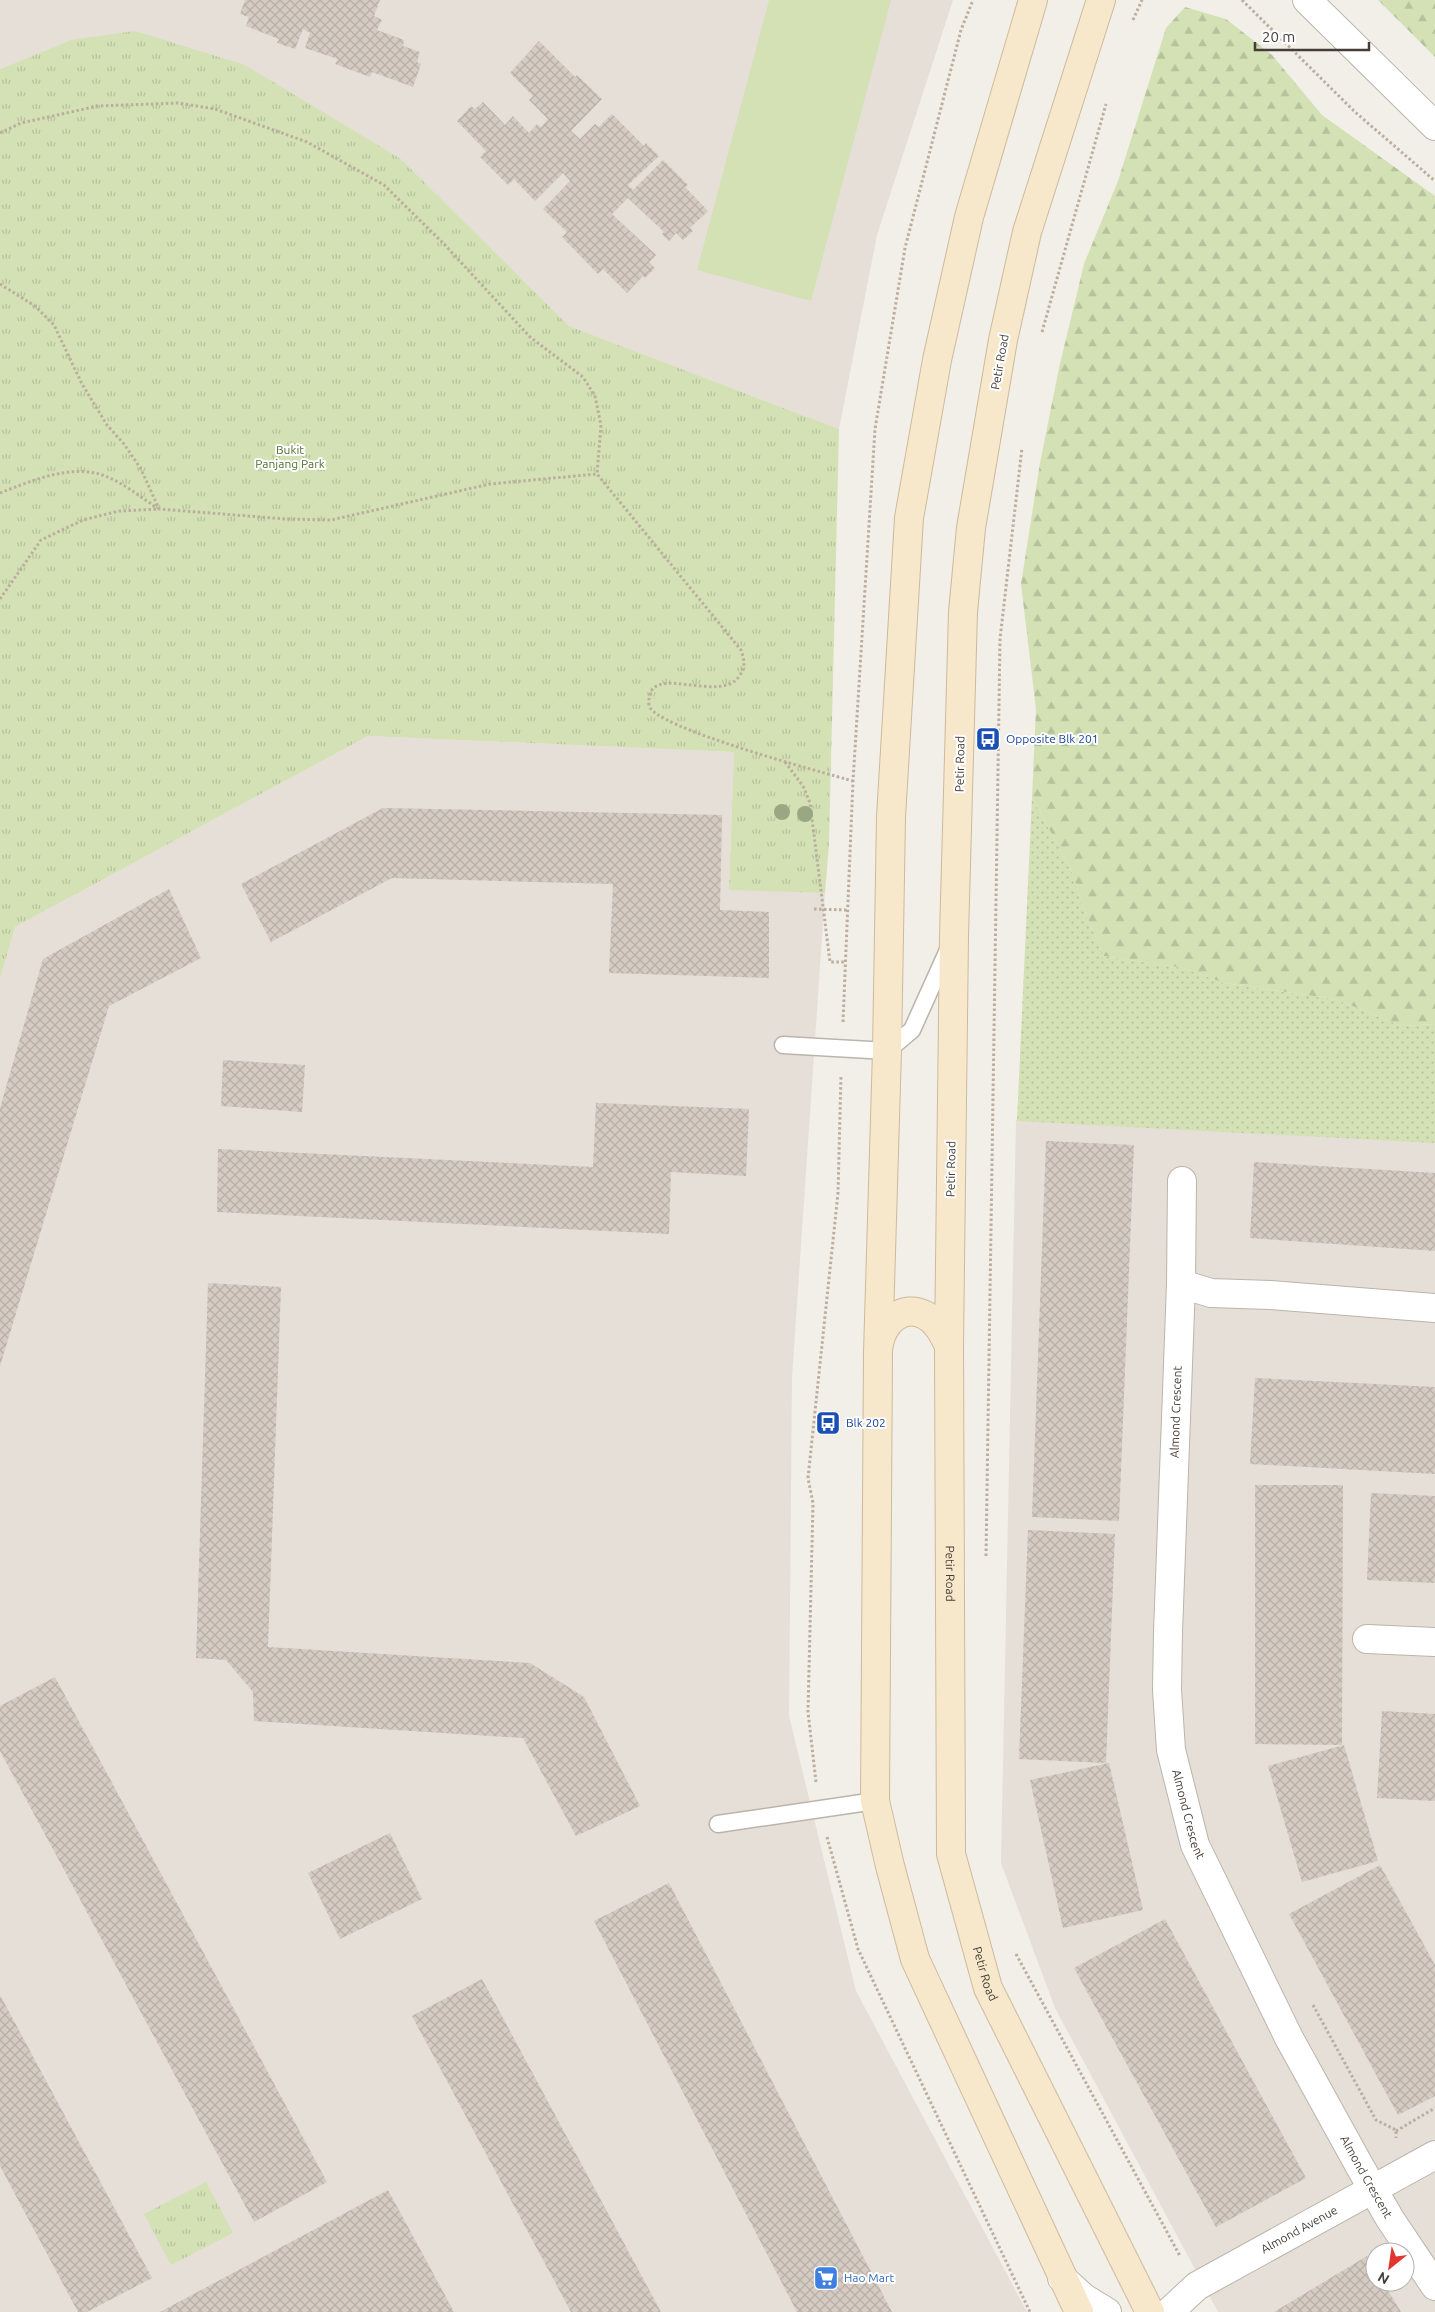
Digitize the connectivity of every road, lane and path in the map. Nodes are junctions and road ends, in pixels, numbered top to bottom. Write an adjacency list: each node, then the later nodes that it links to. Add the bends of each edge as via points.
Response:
1 (1033, 0): 26 (main road, via 968,217 937,360 909,518 891,817)
2 (1101, 0): 23 (main road, Petir Road, via 1027,232 1003,340 971,528 963,612)
3 (1142, 0): 6 (path)
4 (1242, 0): 10 (path, via 1355,112)
5 (1307, 0): 8 (street)
6 (1132, 23)
7 (1106, 103): 12 (path)
8 (1435, 126)
9 (0, 133): 14 (path, via 21,123 98,106 178,103 215,109 307,142 384,186 444,244 530,337 583,377 595,396 601,425)
10 (1435, 181)
11 (0, 284): 16 (path, via 35,306 54,325 82,384 106,425 141,469)
12 (1041, 337)
13 (1022, 444): 32 (path, via 1000,639)
14 (597, 474): 16 (path, via 490,484 331,520); 18 (path, via 734,639 744,660 739,677 726,687 664,683 655,688 650,695 652,712 690,730)
15 (0, 493): 16 (path, via 38,478 76,472 104,476)
16 (159, 508): 17 (path, via 119,511 84,520 41,540)
17 (0, 599)
18 (784, 762): 19 (path); 21 (path, via 803,786 810,802)
19 (852, 780)
20 (814, 909): 21 (path)
21 (824, 909): 22 (path); 24 (path, via 830,962)
22 (847, 910)
23 (954, 936): 26 (lane, via 912,1030); 30 (main road, Petir Road)
24 (846, 962)
25 (783, 1045): 26 (lane)
26 (887, 1051): 31 (main road)
27 (1182, 1181): 28 (street, Almond Crescent)
28 (1181, 1284): 29 (street, via 1211,1293); 41 (street, Almond Crescent, via 1168,1632 1171,1750 1195,1845 1289,2038)
29 (1435, 1308)
30 (949, 1346): 31 (main road, via 935,1323 914,1311 889,1320 881,1333); 47 (main road, Petir Road, via 951,1854 988,1988)
31 (878, 1353): 35 (main road)
32 (986, 1565)
33 (1367, 1639): 34 (street)
34 (1435, 1642)
35 (875, 1801): 36 (lane); 42 (main road, via 915,1959)
36 (718, 1824)
37 (1011, 1946): 43 (path)
38 (1310, 1998): 39 (path, via 1376,2120 1396,2130)
39 (1396, 2144)
40 (1435, 2155): 41 (street, Almond Avenue)
41 (1373, 2190): 43 (street, Almond Avenue); 44 (street, Almond Crescent)
42 (1062, 2278): 45 (main road); 46 (street, via 1084,2298)
43 (1197, 2286): 48 (street, Almond Avenue)
44 (1435, 2286)
45 (1079, 2312)
46 (1107, 2312)
47 (1150, 2312)
48 (1169, 2312)

